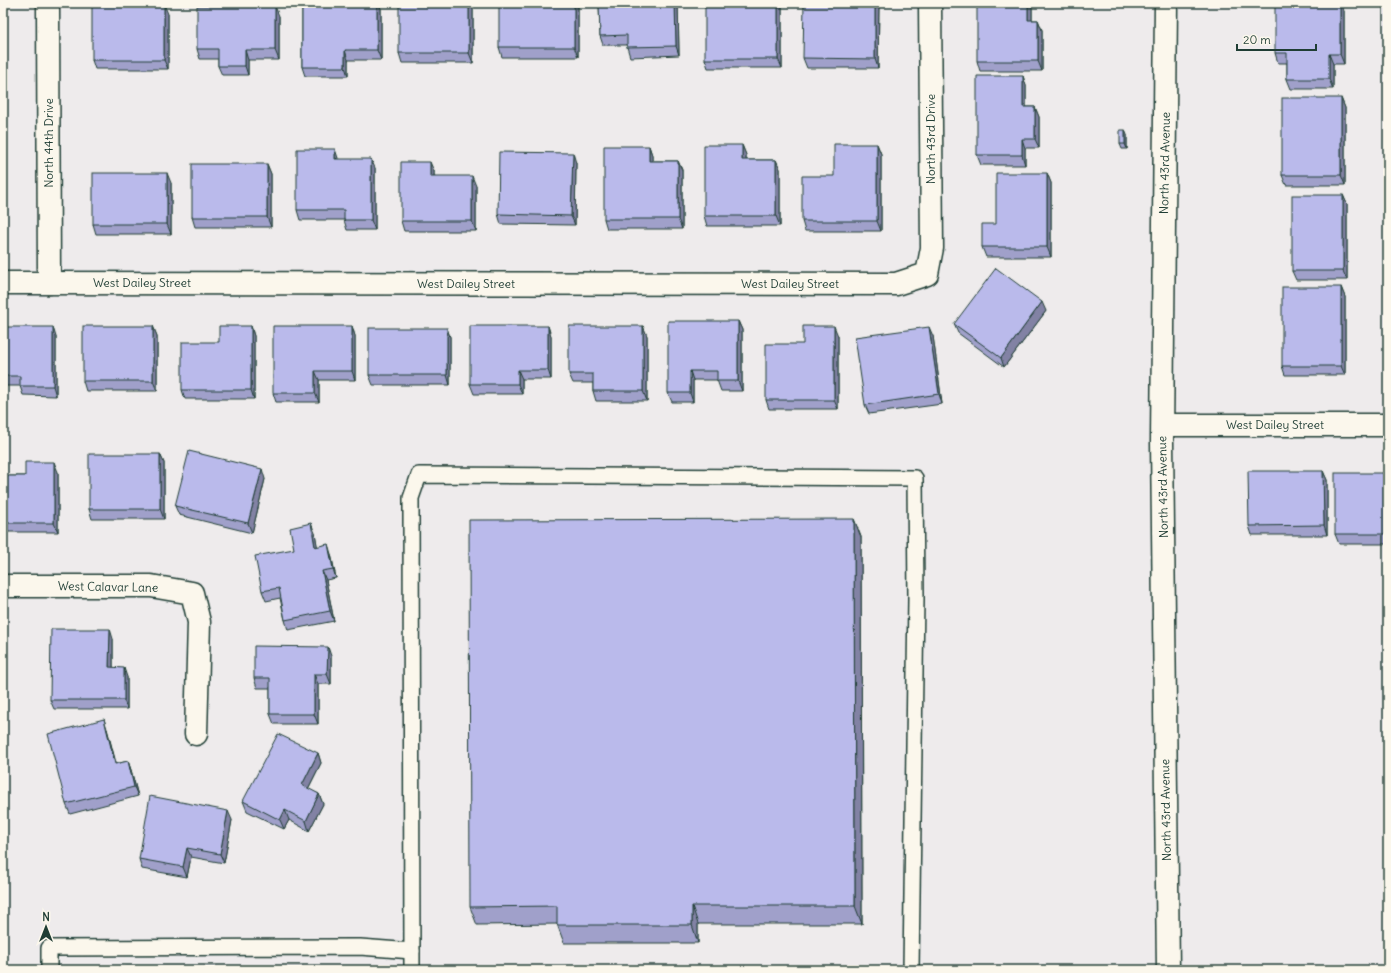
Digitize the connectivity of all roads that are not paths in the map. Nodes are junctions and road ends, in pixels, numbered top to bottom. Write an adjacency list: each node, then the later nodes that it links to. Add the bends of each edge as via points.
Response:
1 (48, 3): 6 (street, North 44th Drive)
2 (930, 3): 4 (street, North 43rd Drive, via 932,248)
3 (1166, 3): 7 (street, North 43rd Avenue)
4 (927, 274): 6 (street, West Dailey Street, via 896,284)
5 (3, 283): 6 (street, West Dailey Street)
6 (49, 283)
7 (1162, 425): 8 (street, West Dailey Street); 15 (street, North 43rd Avenue)
8 (1388, 425)
9 (3, 586): 10 (street, West Calavar Lane, via 151,586 192,593 199,622)
10 (196, 734)
11 (412, 951): 12 (lane, via 360,947 49,948); 13 (lane); 14 (lane, via 411,498 419,475 915,478)
12 (49, 970)
13 (412, 970)
14 (911, 970)
15 (1168, 970)

